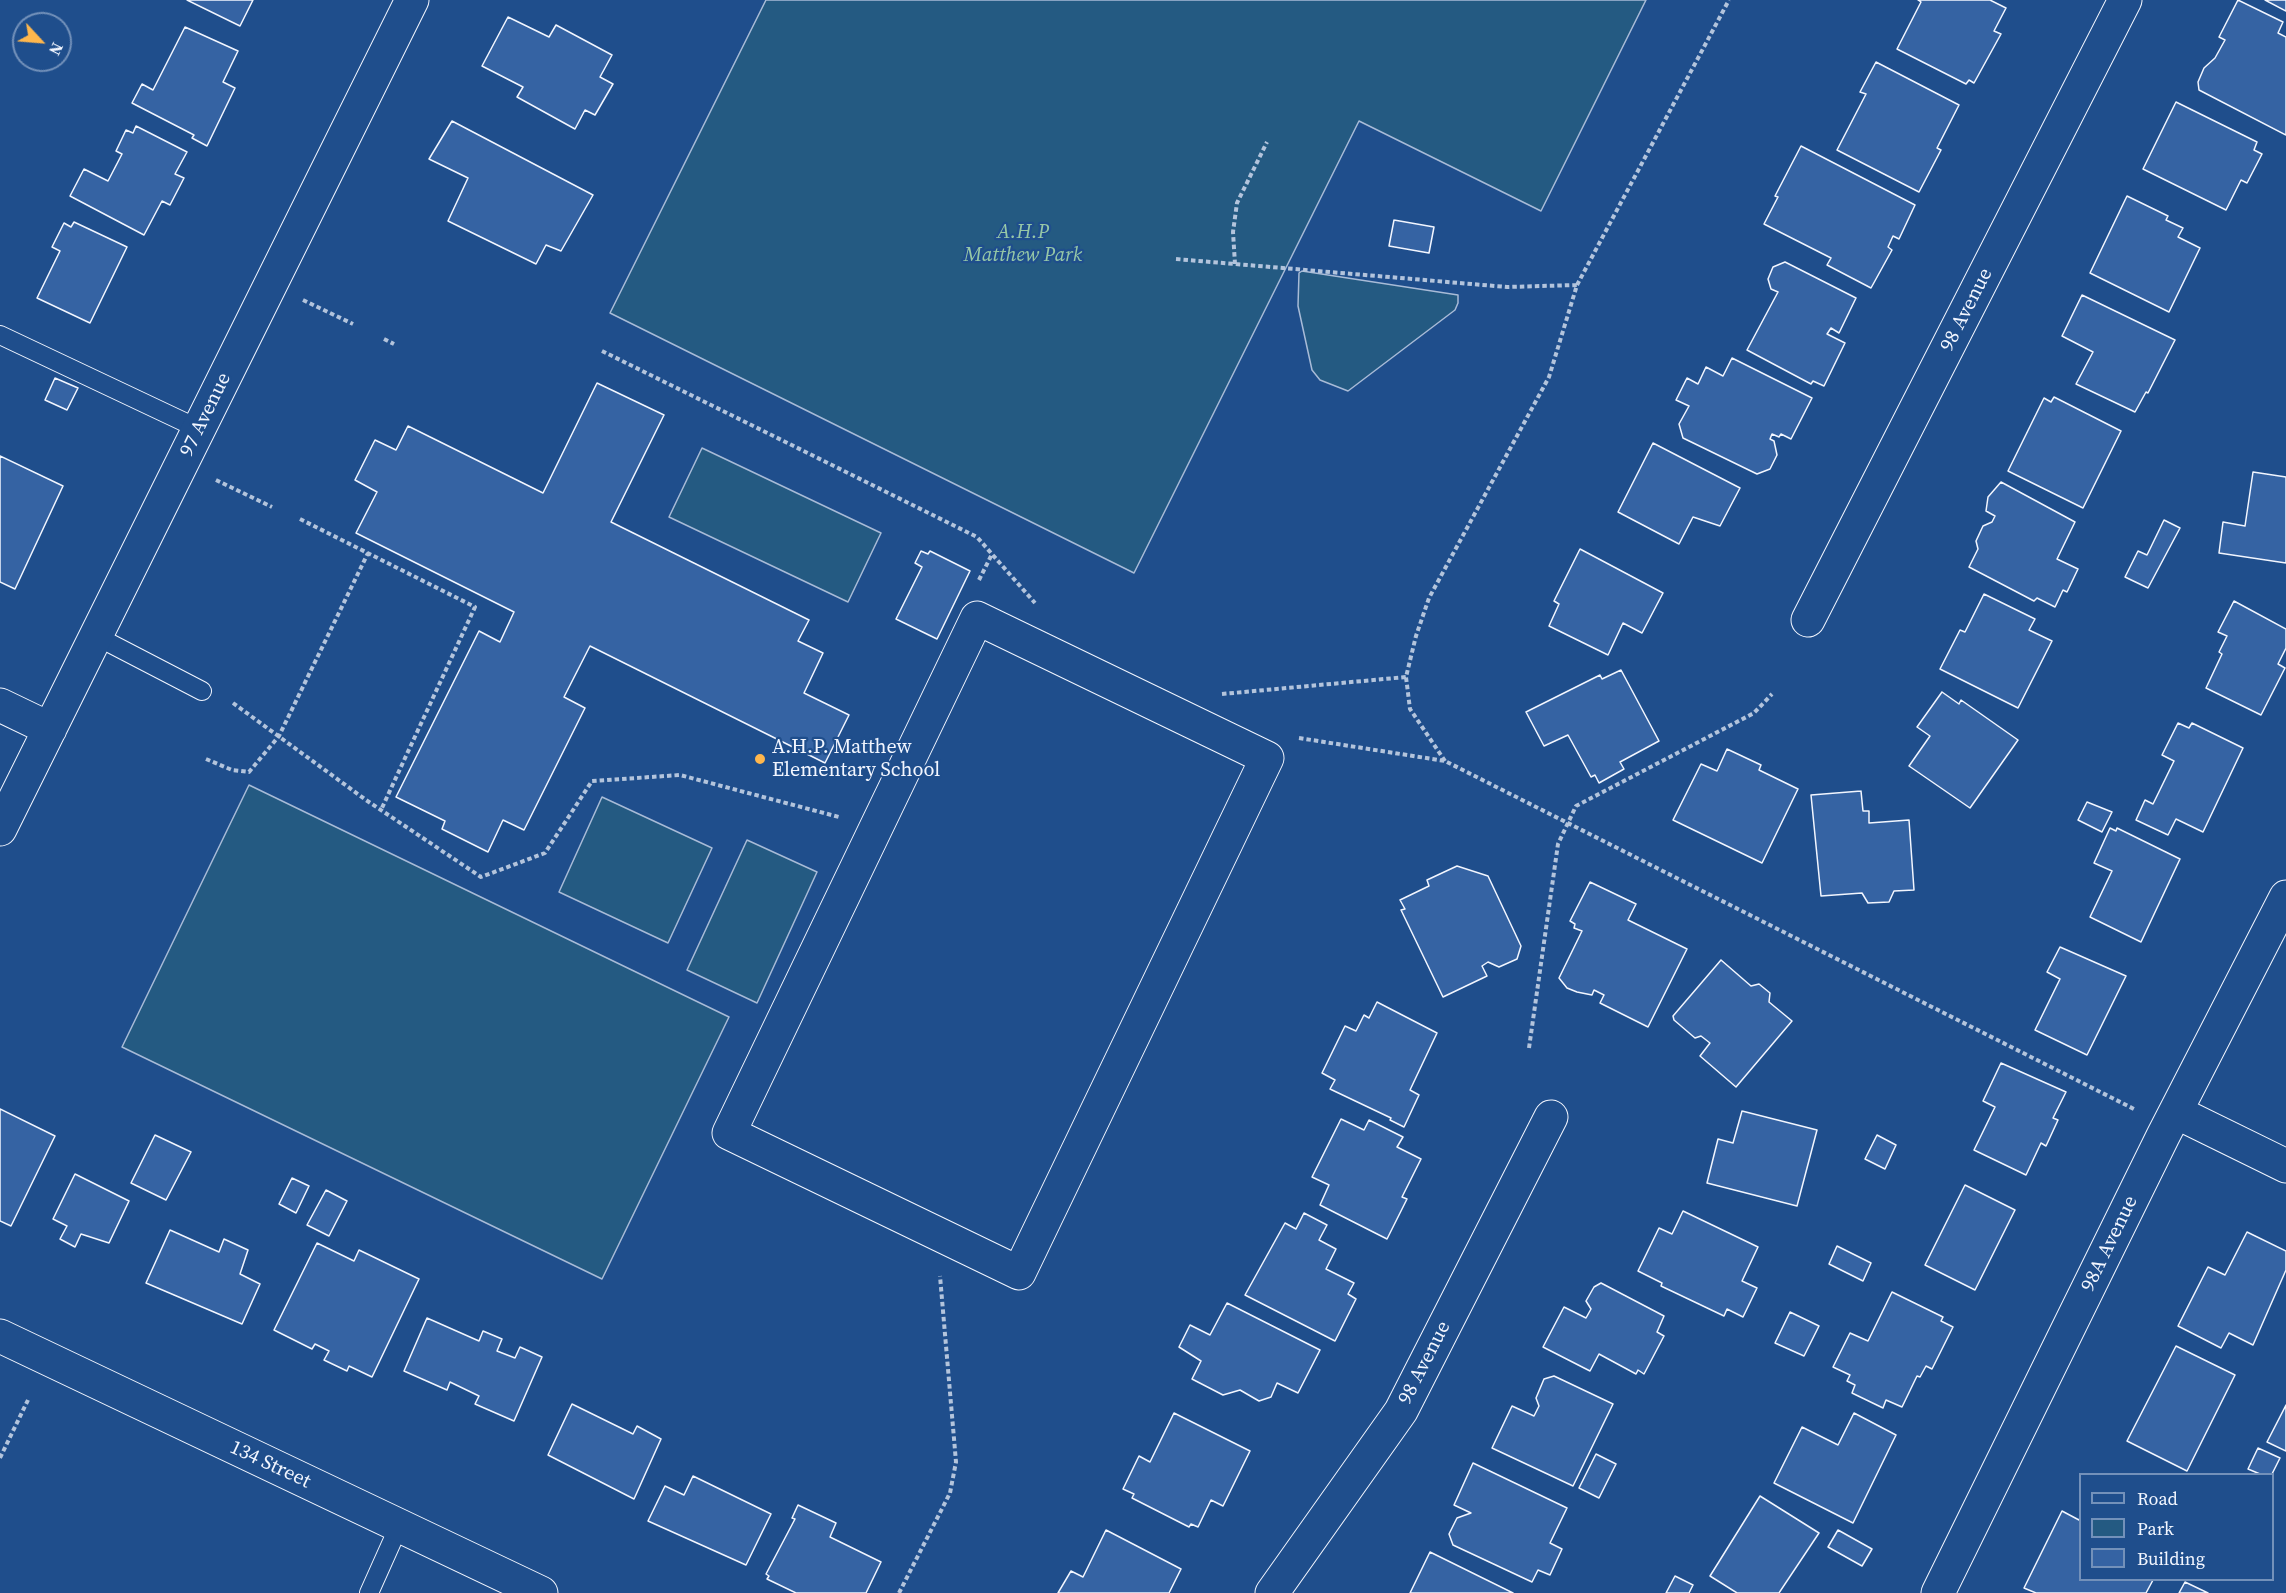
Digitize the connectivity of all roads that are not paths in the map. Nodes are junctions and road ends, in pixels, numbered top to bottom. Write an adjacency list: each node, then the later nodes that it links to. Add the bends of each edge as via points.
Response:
1 (412, 0): 4 (street, 97 Avenue)
2 (2125, 0): 5 (street, 98 Avenue)
3 (0, 335): 4 (lane)
4 (199, 429): 6 (street, 97 Avenue)
5 (1808, 620)
6 (96, 636): 7 (lane); 9 (street, 97 Avenue)
7 (202, 691)
8 (0, 705): 9 (street)
9 (50, 729): 10 (street, 97 Avenue)
10 (0, 829)
11 (2286, 897): 12 (street, 98A Avenue)
12 (2176, 1113): 14 (street); 21 (street, 98A Avenue)
13 (1551, 1117): 20 (street, 98 Avenue, via 1401,1411)
14 (2286, 1166)
15 (936, 1233): 15 (street, via 1019,1273 1268,758 977,618 729,1133)
16 (0, 1336): 17 (street, 134 Street)
17 (399, 1526): 18 (lane); 19 (street, 134 Street)
18 (369, 1593)
19 (541, 1593)
20 (1272, 1593)
21 (1938, 1593)

